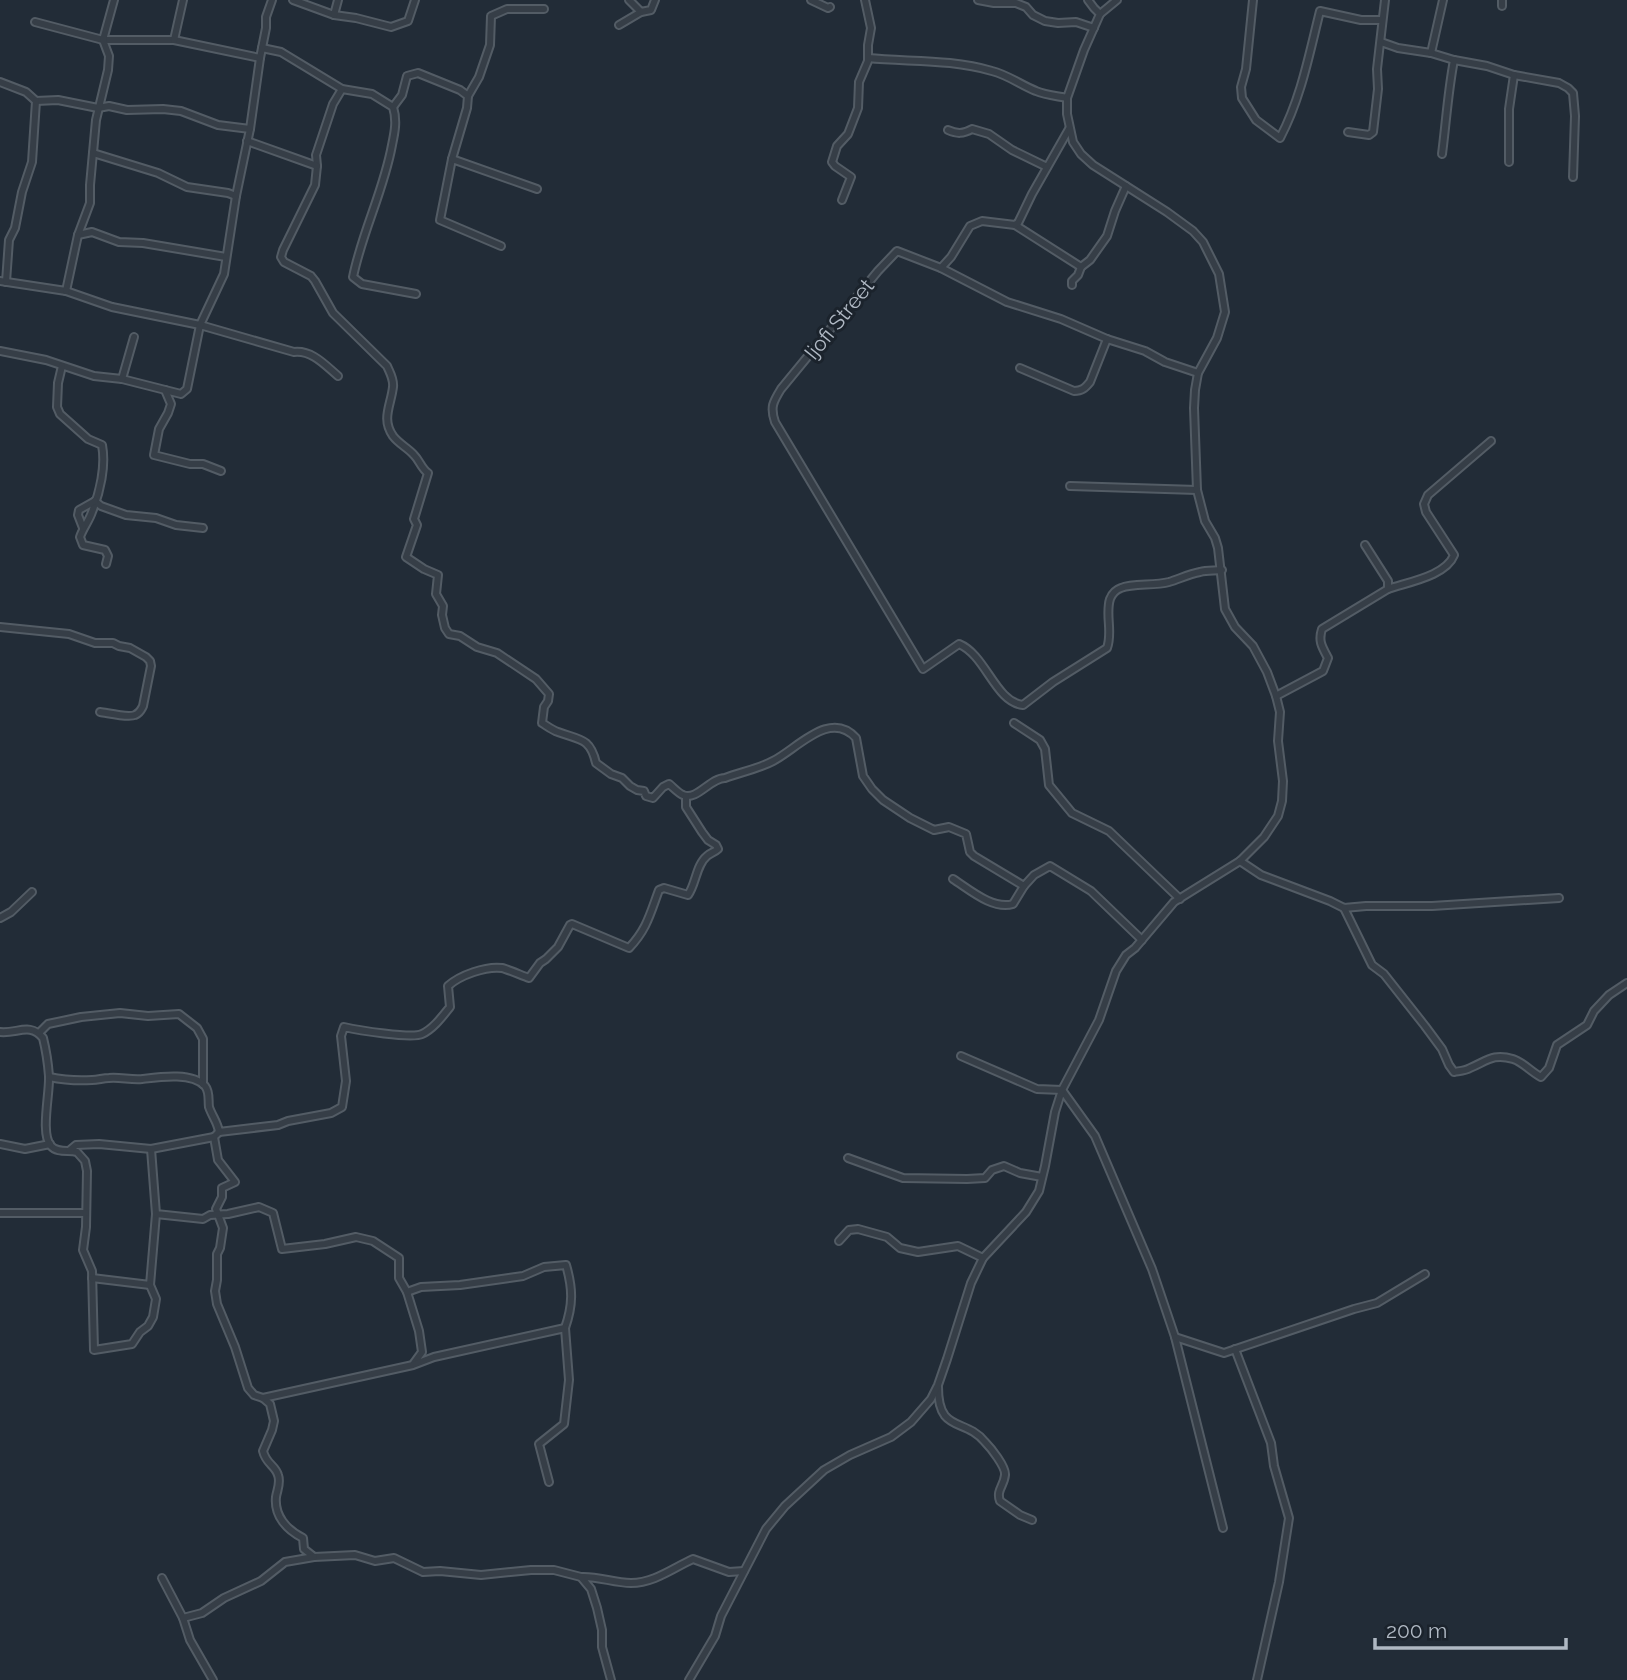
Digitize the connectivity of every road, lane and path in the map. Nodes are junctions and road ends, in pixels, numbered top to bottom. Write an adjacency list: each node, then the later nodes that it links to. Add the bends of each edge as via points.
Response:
1 (114, 0): 26 (street)
2 (183, 0): 27 (street)
3 (272, 0): 29 (street)
4 (293, 0): 21 (street)
5 (338, 0): 21 (street)
6 (415, 0): 21 (street, via 408,21 391,27)
7 (629, 0): 19 (street)
8 (655, 0): 19 (street, via 651,9)
9 (811, 0): 17 (street)
10 (865, 0): 32 (street, via 872,28)
11 (978, 0): 25 (street, via 1016,3 1045,21)
12 (1088, 0): 20 (street)
13 (1116, 0): 20 (street)
14 (1253, 0): 22 (street, via 1242,98 1256,120 1280,138 1303,83 1320,11)
15 (1385, 0): 22 (street)
16 (1443, 0): 30 (street)
17 (830, 7)
18 (544, 9): 37 (street, via 507,9 491,16 489,45)
19 (641, 12): 24 (street)
20 (1100, 14): 25 (street)
21 (334, 15)
22 (1381, 20): 28 (street)
23 (35, 22): 26 (street)
24 (619, 25)
25 (1094, 28): 38 (street)
26 (103, 40): 27 (street); 41 (street, via 108,70)
27 (174, 40): 31 (street)
28 (1381, 42): 30 (street); 45 (street, via 1373,132)
29 (262, 48): 31 (street); 36 (street, via 281,52)
30 (1431, 53): 33 (street)
31 (260, 58): 42 (street)
32 (868, 58): 38 (street, via 976,67 1015,79 1037,92); 57 (street, via 859,82 858,108 832,162 851,177)
33 (1454, 60): 34 (street); 48 (street)
34 (1514, 75): 50 (street); 53 (street, via 1559,83 1573,93)
35 (0, 82): 39 (street)
36 (341, 89): 40 (street, via 372,94); 51 (street, via 316,155)
37 (468, 96): 40 (street, via 418,73 407,76); 49 (street)
38 (1067, 98): 43 (street)
39 (36, 101): 41 (street); 64 (street, via 32,162 9,240)
40 (393, 107): 67 (street, via 397,119 388,168 353,277 362,284)
41 (98, 108): 42 (street, via 180,111 218,125); 47 (street)
42 (250, 129): 46 (street)
43 (1069, 129): 52 (street); 54 (street, via 1080,154)
44 (948, 130): 52 (street, via 989,134)
45 (1348, 132)
46 (247, 141): 51 (street); 56 (street)
47 (93, 153): 56 (street, via 187,187); 59 (street, via 90,203)
48 (1442, 155)
49 (452, 159): 55 (street); 60 (street, via 440,220)
50 (1509, 162)
51 (317, 166): 93 (street, via 315,185 281,257 311,276 333,313 387,366 393,386 387,408 392,435 428,473 407,557 438,575 436,594 443,606 444,628 497,653 536,679 549,694 541,723 588,743 596,763 611,774 644,790 646,796 653,798 669,784)
52 (1046, 167): 58 (street)
53 (1573, 177)
54 (1126, 186): 62 (street, via 1107,236); 74 (street, via 1193,231 1219,274 1223,324)
55 (537, 189)
56 (236, 196): 61 (street)
57 (842, 200)
58 (1014, 225): 62 (street); 63 (street, via 982,221 970,226)
59 (78, 235): 61 (street, via 92,232 119,242); 66 (street)
60 (502, 246)
61 (226, 257): 68 (street)
62 (1081, 267): 65 (street)
63 (941, 268): 70 (street, Ijofi Street, via 1007,302); 87 (street, Ijofi Street, via 897,251 781,388 771,410 923,669 959,644 968,647 1004,695 1023,705 1107,648 1108,609 1115,591)
64 (3, 281): 66 (street)
65 (1072, 285)
66 (66, 291): 68 (street)
67 (416, 294)
68 (200, 325): 75 (street, via 315,356); 77 (street, via 187,389 181,394)
69 (134, 337): 76 (street)
70 (1107, 339): 73 (street, via 1090,382 1080,391); 74 (street, Ijofi Street)
71 (0, 352): 72 (street)
72 (62, 366): 76 (street); 82 (street, via 60,414 102,445 104,453)
73 (1020, 368)
74 (1198, 373): 81 (street, via 1194,408)
75 (338, 376)
76 (122, 379): 77 (street)
77 (165, 390): 79 (street, via 171,404 154,455)
78 (1491, 442): 88 (street, via 1428,495 1424,504 1454,555 1452,561 1434,573)
79 (221, 471)
80 (1070, 486): 81 (street)
81 (1197, 490): 87 (street)
82 (95, 501): 83 (street); 83 (street, via 79,510); 84 (street, via 127,515)
83 (83, 528): 86 (street, via 81,543 105,550)
84 (203, 528)
85 (1365, 545): 88 (street, via 1388,581)
86 (106, 565)
87 (1222, 570): 90 (street, via 1225,609 1253,646)
88 (1388, 589): 90 (street, via 1322,629 1320,642 1328,658 1324,671)
89 (0, 627): 91 (street, via 113,643 146,657 150,666 140,711 128,716)
90 (1276, 696): 94 (street, via 1282,801 1264,837)
91 (100, 712)
92 (1014, 723): 99 (street, via 1040,740 1049,785 1072,813 1109,831)
93 (686, 796): 96 (street, via 718,778 772,762 819,732 845,730 856,738 863,776 883,800 934,830 949,827 966,834 974,856); 110 (street, via 686,807 718,849 706,856 688,895 659,890 646,928 629,948 572,924 529,978 503,968 454,981 448,986 450,1007 419,1036 344,1027 342,1107 278,1125)
94 (1240, 861): 99 (street); 100 (street, via 1261,876)
95 (953, 879): 96 (street, via 1004,907 1013,904)
96 (1024, 886): 102 (street, via 1050,866 1091,891)
97 (32, 892): 101 (street)
98 (1559, 898): 100 (street)
99 (1180, 899): 102 (street)
100 (1344, 908): 103 (street, via 1373,965 1425,1026 1454,1072 1501,1057 1514,1059 1541,1077 1557,1045 1587,1026 1594,1011)
101 (0, 918)
102 (1142, 940): 109 (street, via 1116,971 1099,1020)
103 (1627, 983)
104 (0, 1032): 105 (street, via 25,1029)
105 (39, 1033): 107 (street); 108 (street, via 48,1024 81,1017 179,1014 203,1039)
106 (961, 1056): 109 (street, via 1037,1089)
107 (49, 1077): 108 (street, via 69,1081 169,1076); 112 (street, via 46,1130)
108 (203, 1084): 110 (street, via 219,1129)
109 (1062, 1090): 116 (street); 128 (street, via 1095,1136 1152,1269)
110 (216, 1135): 113 (street); 120 (street, via 218,1160 235,1182 222,1188)
111 (0, 1144): 112 (street, via 25,1149)
112 (50, 1144): 114 (street, via 58,1151)
113 (151, 1149): 114 (street, via 99,1144 76,1145); 119 (street)
114 (70, 1150): 118 (street, via 85,1161)
115 (848, 1158): 116 (street, via 903,1178 985,1178 1004,1166)
116 (1042, 1177): 122 (street, via 1026,1212)
117 (0, 1213): 118 (street)
118 (86, 1213): 124 (street, via 83,1250)
119 (156, 1214): 120 (street, via 203,1219); 125 (street)
120 (217, 1214): 126 (street, via 259,1208 273,1213 282,1249 356,1237 373,1241 399,1258 399,1278); 132 (street, via 223,1228 217,1254 217,1304 248,1388)
121 (839, 1241): 122 (street, via 849,1230 858,1229 887,1237 900,1248 918,1252 958,1246)
122 (983, 1258): 131 (street)
123 (1425, 1274): 129 (street, via 1377,1303)
124 (92, 1278): 125 (street); 125 (street, via 94,1350 132,1344 148,1326 156,1299)
125 (150, 1285)
126 (407, 1292): 127 (street, via 523,1276 544,1267 566,1265 571,1310); 130 (street, via 422,1352)
127 (565, 1328): 130 (street); 133 (street, via 569,1380 564,1424 539,1444)
128 (1175, 1337): 129 (street, via 1224,1353); 135 (street)
129 (1235, 1349): 144 (street, via 1271,1443 1289,1518)
130 (413, 1365): 132 (street)
131 (938, 1385): 134 (street, via 944,1416 985,1440 1004,1469 1000,1502); 137 (street, via 911,1422 824,1470 806,1485 766,1529)
132 (263, 1398): 136 (street, via 270,1404 274,1421 263,1451 279,1476 279,1516 303,1538 304,1549)
133 (549, 1482)
134 (1032, 1520)
135 (1223, 1528)
136 (314, 1557): 138 (street, via 394,1558 424,1572 481,1575 554,1570); 140 (street, via 285,1562 202,1613)
137 (744, 1571): 138 (street, via 729,1572 693,1559 670,1572 633,1583); 143 (street)
138 (581, 1577): 142 (street, via 597,1608)
139 (162, 1578): 140 (street)
140 (183, 1618): 141 (street)
141 (213, 1680)
142 (611, 1680)
143 (689, 1680)
144 (1257, 1680)

